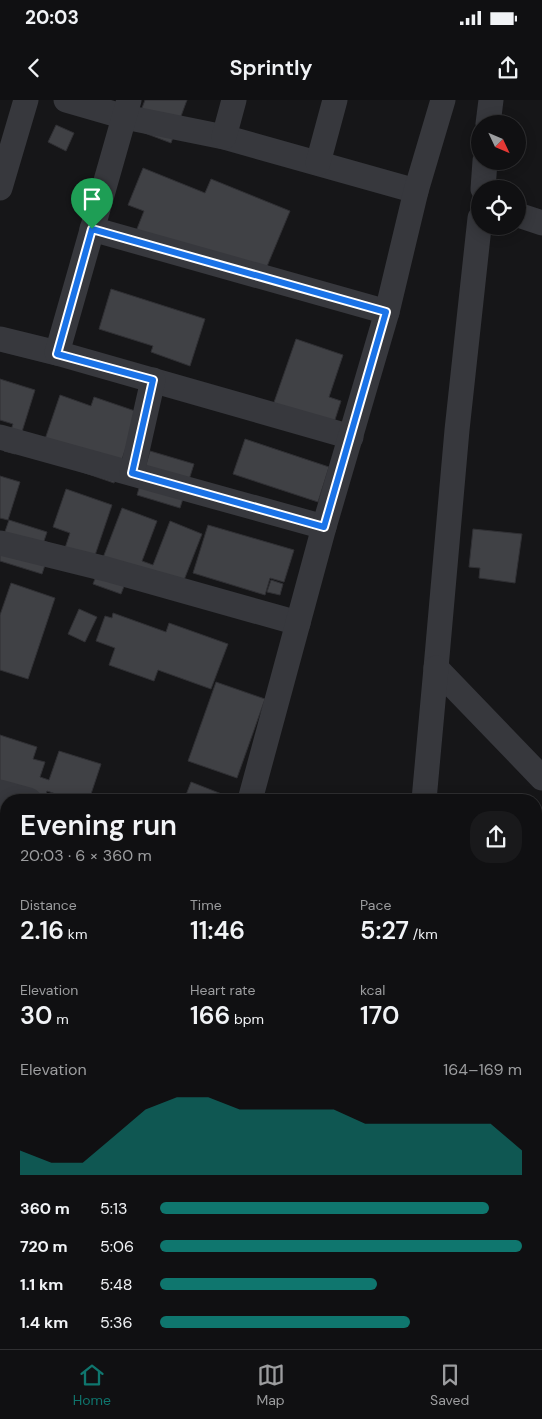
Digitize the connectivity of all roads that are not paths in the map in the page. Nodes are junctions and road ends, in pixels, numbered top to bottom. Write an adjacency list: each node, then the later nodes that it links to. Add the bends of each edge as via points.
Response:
1 (26, 100): 11 (street)
2 (66, 100): 7 (street)
3 (234, 100): 9 (street)
4 (336, 100): 10 (street)
5 (443, 100): 12 (street)
6 (491, 100): 8 (street)
7 (127, 108): 9 (street); 15 (street)
8 (489, 115)
9 (224, 137): 10 (street)
10 (318, 163): 12 (street)
11 (0, 188)
12 (416, 191): 17 (street)
13 (526, 218): 14 (street)
14 (542, 223)
15 (92, 229): 17 (street); 19 (street)
16 (478, 235): 27 (street)
17 (386, 312): 22 (street)
18 (0, 340): 19 (street)
19 (57, 354): 20 (street)
20 (153, 380): 22 (street); 23 (street)
21 (0, 437): 23 (street)
22 (351, 437): 24 (street)
23 (132, 473): 24 (street)
24 (324, 527): 26 (street)
25 (0, 543): 26 (street)
26 (298, 623): 29 (street)
27 (436, 668): 28 (street); 30 (street)
28 (542, 778)
29 (252, 794)
30 (425, 794)

